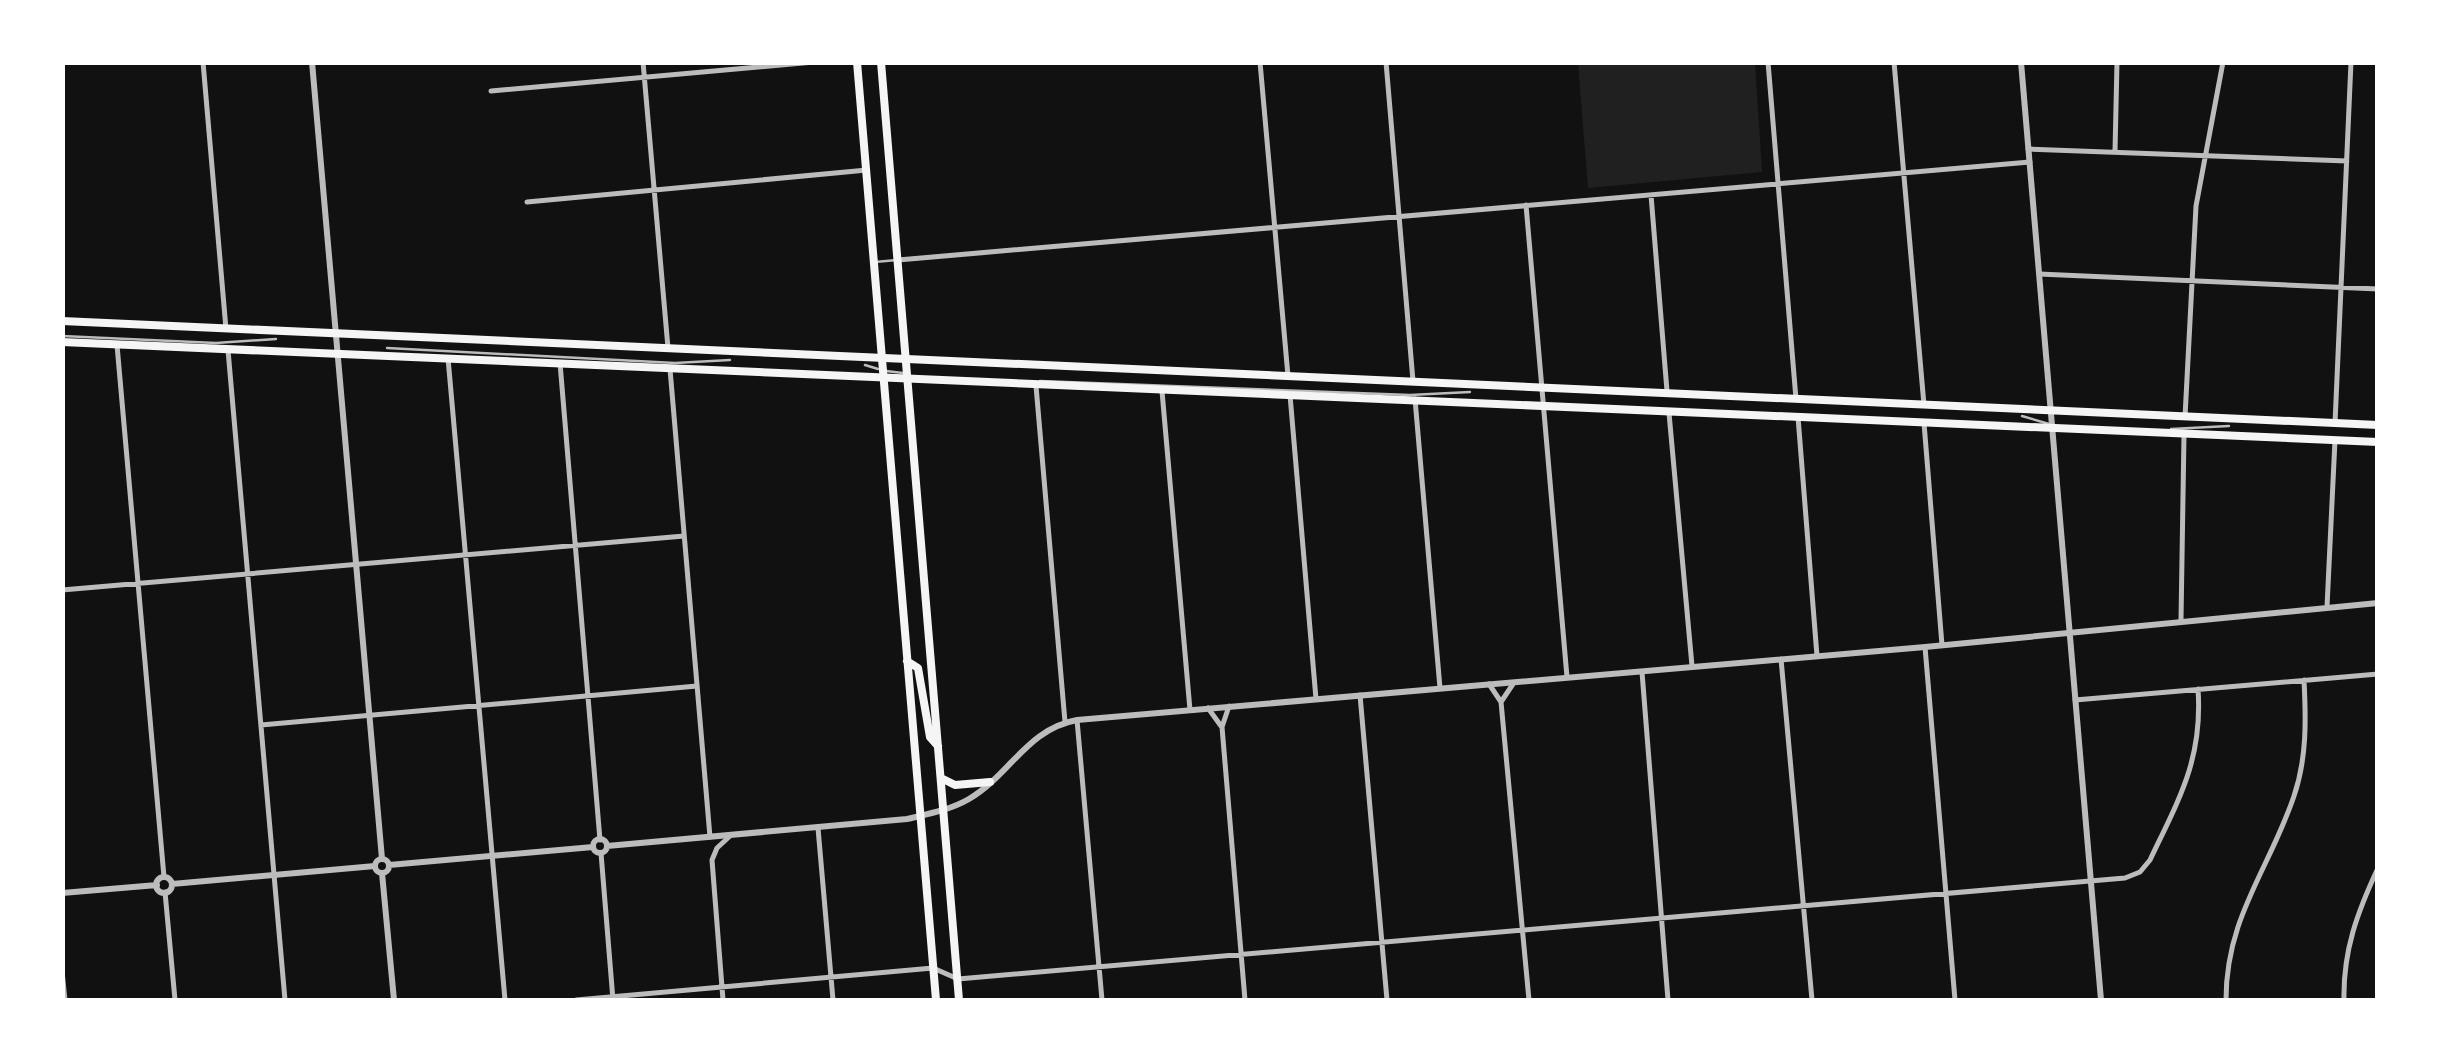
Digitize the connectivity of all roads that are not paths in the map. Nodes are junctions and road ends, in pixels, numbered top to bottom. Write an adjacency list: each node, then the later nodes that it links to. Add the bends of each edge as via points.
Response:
1 (203, 62): 38 (street)
2 (312, 62): 39 (street)
3 (643, 62): 15 (street)
4 (814, 62): 15 (street)
5 (857, 62): 22 (main road)
6 (881, 62): 31 (main road)
7 (1260, 62): 30 (street)
8 (1386, 62): 29 (street)
9 (1768, 62): 24 (street)
10 (1894, 62): 23 (street)
11 (2021, 62): 17 (street)
12 (2118, 62): 18 (street)
13 (2223, 62): 19 (street)
14 (2351, 62): 20 (street)
15 (644, 77): 16 (street); 25 (street)
16 (491, 91)
17 (2028, 149): 18 (street); 21 (street)
18 (2115, 151): 19 (street)
19 (2206, 156): 20 (street); 34 (street)
20 (2347, 161): 35 (street)
21 (2030, 162): 23 (street); 33 (street)
22 (866, 170): 25 (street); 32 (main road)
23 (1902, 174): 24 (street); 67 (street)
24 (1779, 184): 26 (street); 65 (street)
25 (653, 189): 27 (street); 44 (street)
26 (1651, 195): 28 (street); 61 (street)
27 (527, 202)
28 (1526, 205): 29 (street); 59 (street)
29 (1400, 216): 30 (street); 57 (street)
30 (1274, 228): 31 (street); 56 (street)
31 (898, 260): 32 (lane); 49 (main road)
32 (874, 262): 47 (main road)
33 (2039, 274): 34 (street); 69 (street)
34 (2191, 281): 35 (street); 71 (street)
35 (2343, 288): 36 (street); 74 (street)
36 (2378, 289)
37 (62, 322): 38 (main road)
38 (226, 329): 39 (main road)
39 (337, 334): 44 (main road); 46 (street)
40 (62, 339): 41 (lane); 42 (main road)
41 (276, 339)
42 (117, 345): 45 (main road); 86 (street)
43 (387, 348): 50 (lane)
44 (668, 348): 47 (main road)
45 (228, 350): 46 (main road); 85 (street)
46 (336, 355): 48 (main road); 84 (street)
47 (882, 357): 49 (main road); 54 (main road)
48 (448, 358): 51 (main road); 83 (street)
49 (906, 358): 55 (main road); 56 (main road)
50 (730, 360)
51 (560, 363): 53 (main road); 82 (street)
52 (865, 365): 54 (lane)
53 (670, 368): 54 (main road); 81 (street)
54 (883, 374): 55 (main road); 96 (main road)
55 (908, 376): 58 (main road); 62 (lane); 121 (main road)
56 (1288, 376): 57 (main road)
57 (1413, 381): 59 (main road)
58 (1036, 386): 60 (main road); 118 (street)
59 (1541, 386): 61 (main road); 66 (street)
60 (1162, 391): 63 (main road); 115 (street)
61 (1667, 391): 65 (main road)
62 (1470, 392)
63 (1290, 395): 64 (main road); 109 (street)
64 (1415, 399): 66 (main road); 105 (street)
65 (1796, 399): 67 (main road)
66 (1543, 404): 68 (main road); 100 (street)
67 (1924, 405): 69 (main road)
68 (1668, 410): 72 (main road); 97 (street)
69 (2051, 411): 71 (main road); 77 (street)
70 (2022, 416): 77 (lane)
71 (2184, 416): 74 (main road)
72 (1798, 417): 73 (main road); 94 (street)
73 (1924, 422): 77 (main road); 92 (street)
74 (2336, 423): 75 (main road)
75 (2378, 425)
76 (2228, 426): 77 (lane, via 2134,432)
77 (2052, 427): 78 (main road); 91 (street)
78 (2184, 432): 79 (main road); 90 (street)
79 (2335, 440): 80 (main road); 89 (street)
80 (2378, 442)
81 (684, 536): 82 (street); 104 (street)
82 (574, 545): 83 (street); 108 (street)
83 (465, 554): 84 (street); 112 (street)
84 (354, 564): 85 (street); 116 (street)
85 (248, 573): 86 (street); 119 (street)
86 (137, 584): 87 (street); 140 (street)
87 (62, 590)
88 (2378, 603): 89 (street)
89 (2327, 607): 90 (street)
90 (2182, 620): 91 (street)
91 (2070, 634): 92 (street); 110 (street)
92 (1942, 645): 93 (street)
93 (1925, 647): 94 (street); 146 (street)
94 (1817, 656): 95 (street)
95 (1781, 659): 97 (street); 147 (street)
96 (907, 661): 121 (main road, via 918,668 930,737); 125 (main road)
97 (1692, 667): 98 (street)
98 (1642, 672): 100 (street); 148 (street)
99 (2378, 674): 101 (street)
100 (1568, 678): 102 (street)
101 (2304, 680): 106 (street); 177 (street, via 2298,782 2235,930)
102 (1515, 682): 103 (street); 111 (street)
103 (1490, 684): 105 (street); 111 (street)
104 (696, 686): 108 (street); 128 (street)
105 (1440, 688): 107 (street)
106 (2198, 690): 110 (street); 141 (street, via 2194,759 2150,860 2125,878)
107 (1360, 695): 109 (street); 150 (street)
108 (588, 696): 112 (street); 129 (street)
109 (1316, 699): 113 (street)
110 (2076, 700): 141 (street)
111 (1502, 702): 149 (street)
112 (478, 706): 116 (street); 133 (street)
113 (1228, 706): 114 (street); 120 (street)
114 (1208, 708): 115 (street); 120 (street)
115 (1190, 710): 117 (street)
116 (368, 715): 119 (street); 134 (street)
117 (1077, 720): 118 (street); 152 (street)
118 (1065, 722): 123 (street, via 1030,741)
119 (260, 725): 139 (street)
120 (1222, 727): 151 (street)
121 (938, 746): 122 (main road)
122 (941, 778): 123 (main road, via 955,785); 124 (main road)
123 (990, 782): 124 (street)
124 (944, 810): 125 (street); 156 (main road)
125 (920, 816): 126 (street); 153 (main road)
126 (818, 828): 127 (street); 155 (street)
127 (730, 836): 128 (street); 157 (street, via 716,850 712,867)
128 (710, 838): 130 (street)
129 (600, 840): 130 (street); 131 (street)
130 (607, 846): 132 (street)
131 (593, 847): 132 (street); 133 (street)
132 (601, 853): 158 (street)
133 (492, 856): 135 (street); 163 (street)
134 (382, 859): 135 (street); 136 (street)
135 (389, 865): 138 (street)
136 (374, 866): 138 (street); 139 (street)
137 (2378, 868): 178 (street, via 2353,924)
138 (382, 873): 162 (street)
139 (274, 875): 142 (street); 161 (street)
140 (164, 877): 142 (street); 143 (street)
141 (2091, 881): 146 (street); 176 (street)
142 (172, 884): 144 (street)
143 (156, 885): 144 (street); 145 (street)
144 (165, 892): 160 (street)
145 (62, 894)
146 (1946, 894): 147 (street); 175 (street)
147 (1804, 906): 148 (street); 174 (street)
148 (1660, 918): 149 (street); 173 (street)
149 (1523, 930): 150 (street); 172 (street)
150 (1382, 942): 151 (street); 171 (street)
151 (1241, 954): 152 (street); 170 (street)
152 (1099, 967): 156 (street); 169 (street)
153 (933, 968): 155 (street); 156 (street); 167 (main road)
154 (62, 971): 159 (street)
155 (831, 977): 157 (street); 166 (street)
156 (958, 979): 168 (main road)
157 (722, 986): 158 (street); 165 (street)
158 (613, 999): 164 (street)
159 (65, 1000)
160 (174, 1000)
161 (285, 1000)
162 (394, 1000)
163 (504, 1000)
164 (576, 1000)
165 (723, 1000)
166 (833, 1000)
167 (936, 1000)
168 (959, 1000)
169 (1102, 1000)
170 (1245, 1000)
171 (1387, 1000)
172 (1529, 1000)
173 (1668, 1000)
174 (1812, 1000)
175 (1956, 1000)
176 (2102, 1000)
177 (2226, 1000)
178 (2344, 1000)

